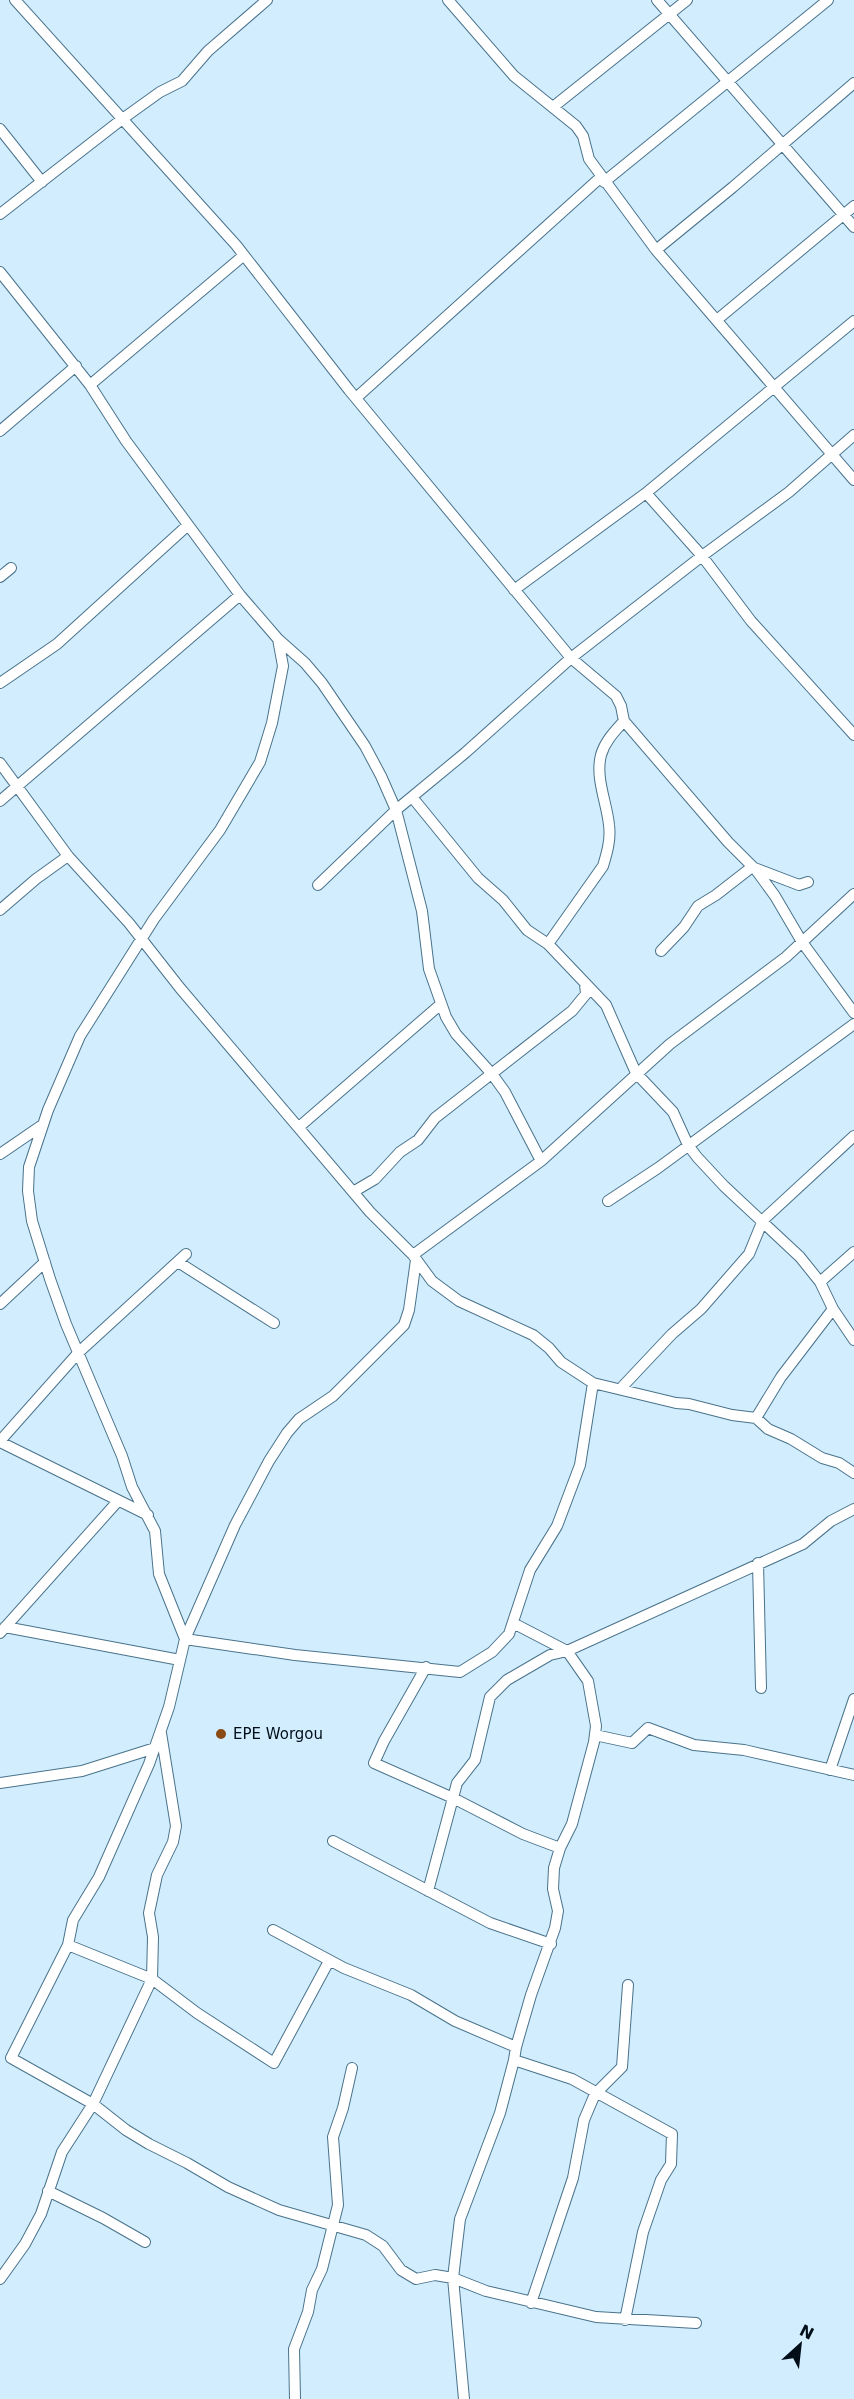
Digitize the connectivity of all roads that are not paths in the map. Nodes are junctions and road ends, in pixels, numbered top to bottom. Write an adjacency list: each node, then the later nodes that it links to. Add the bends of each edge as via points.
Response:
1 (15, 0): 11 (street)
2 (267, 0): 11 (street, via 208,51 182,81)
3 (448, 0): 10 (street, via 514,76)
4 (657, 0): 7 (street)
5 (687, 0): 7 (street)
6 (828, 0): 8 (street)
7 (668, 15): 8 (street); 10 (street)
8 (727, 82): 13 (street); 14 (street)
9 (854, 83): 13 (street)
10 (553, 107): 14 (street, via 583,136 589,159)
11 (121, 120): 15 (street); 21 (street)
12 (0, 129): 15 (street)
13 (781, 146): 18 (street); 20 (street)
14 (603, 180): 20 (street); 28 (street)
15 (42, 182): 17 (street)
16 (854, 206): 18 (street)
17 (0, 214)
18 (844, 215): 19 (street); 23 (street)
19 (854, 227)
20 (656, 250): 23 (street)
21 (243, 256): 26 (street); 28 (street)
22 (0, 272): 25 (street)
23 (717, 319): 27 (street)
24 (854, 321): 27 (street)
25 (76, 366): 26 (street); 29 (street)
26 (90, 385): 34 (street)
27 (773, 386): 31 (street); 33 (street)
28 (356, 398): 36 (street)
29 (0, 431)
30 (854, 435): 31 (street)
31 (833, 454): 32 (street); 35 (street)
32 (854, 480)
33 (646, 494): 35 (street); 36 (street)
34 (188, 525): 37 (street); 40 (street, via 57,644)
35 (702, 556): 39 (street); 42 (street, via 751,621)
36 (514, 590): 39 (street)
37 (240, 595): 38 (street); 44 (street)
38 (278, 639): 47 (street, via 305,663 343,712 376,766); 54 (street, via 283,666 260,762 220,830)
39 (572, 658): 41 (street, via 616,696); 45 (street)
40 (0, 683)
41 (624, 721): 49 (street); 56 (street, via 601,756 599,769 609,825 603,866)
42 (854, 735)
43 (0, 763): 44 (street)
44 (19, 787): 46 (street); 48 (street)
45 (412, 797): 47 (street); 56 (street, via 478,878 503,900 527,930)
46 (0, 801)
47 (396, 810): 51 (street); 59 (street, via 422,911 429,969)
48 (68, 856): 53 (street); 54 (street)
49 (752, 867): 50 (street, via 799,885); 55 (street, via 775,896); 57 (street, via 698,906)
50 (808, 882)
51 (318, 885)
52 (854, 894): 55 (street)
53 (0, 910)
54 (142, 940): 64 (street, via 80,1036); 65 (street)
55 (802, 942): 60 (street); 62 (street)
56 (548, 944): 58 (street)
57 (661, 951)
58 (585, 984): 62 (street, via 606,1005); 63 (street, via 586,994 572,1011)
59 (441, 1004): 63 (street, via 456,1034); 65 (street)
60 (854, 1013)
61 (854, 1024): 67 (street)
62 (636, 1073): 67 (street, via 673,1112); 69 (street)
63 (492, 1074): 69 (street); 70 (street, via 435,1118 418,1140 400,1152 375,1179)
64 (42, 1126): 68 (street); 76 (street, via 29,1167 28,1191 32,1221)
65 (299, 1127): 70 (street)
66 (854, 1136): 72 (street)
67 (688, 1145): 71 (street); 72 (street, via 724,1186)
68 (0, 1154)
69 (541, 1161): 75 (street)
70 (353, 1192): 75 (street)
71 (608, 1200)
72 (763, 1220): 78 (street); 85 (street, via 749,1254)
73 (854, 1252): 78 (street)
74 (186, 1254): 77 (street)
75 (414, 1258): 84 (street, via 444,1292 533,1335 561,1362); 95 (street, via 404,1325 333,1396 299,1419 279,1444 235,1524)
76 (45, 1262): 79 (street); 83 (street)
77 (178, 1262): 81 (street); 83 (street)
78 (820, 1282): 80 (street)
79 (0, 1304)
80 (833, 1309): 82 (street); 86 (street, via 781,1377)
81 (274, 1323)
82 (854, 1340)
83 (79, 1352): 87 (street); 91 (street, via 132,1486)
84 (593, 1383): 85 (street); 93 (street, via 580,1464 557,1526 530,1570)
85 (622, 1390): 86 (street)
86 (756, 1418): 88 (street, via 768,1429)
87 (0, 1441): 89 (street)
88 (854, 1473)
89 (118, 1501): 91 (street); 94 (street)
90 (854, 1509): 92 (street, via 831,1521 803,1544)
91 (148, 1515): 95 (street, via 155,1531 159,1574)
92 (758, 1563): 96 (street); 99 (street)
93 (513, 1623): 96 (street); 98 (street, via 509,1634 492,1652 460,1672)
94 (2, 1630): 97 (street)
95 (185, 1639): 97 (street); 98 (street, via 295,1655)
96 (567, 1651): 102 (street, via 588,1681); 107 (street, via 550,1655 507,1680 490,1697 475,1760 457,1783)
97 (180, 1660): 101 (street)
98 (426, 1667): 107 (street, via 374,1763)
99 (761, 1688)
100 (854, 1700): 104 (street)
101 (160, 1731): 103 (street); 115 (street, via 176,1826 157,1875 149,1913)
102 (595, 1736): 104 (street, via 632,1743 648,1728 694,1745 744,1750); 109 (street, via 572,1824)
103 (154, 1748): 106 (street, via 82,1771); 113 (street, via 99,1877 73,1920)
104 (830, 1770): 105 (street)
105 (854, 1775)
106 (0, 1784)
107 (453, 1798): 109 (street); 110 (street)
108 (333, 1841): 110 (street)
109 (560, 1848): 112 (street, via 554,1868 558,1911)
110 (428, 1891): 112 (street, via 490,1923)
111 (273, 1930): 114 (street)
112 (551, 1944): 117 (street)
113 (68, 1945): 115 (street); 121 (street, via 11,2058)
114 (329, 1961): 115 (street, via 274,2063); 117 (street, via 411,1995 455,2021)
115 (152, 1979): 121 (street)
116 (628, 1985): 120 (street, via 622,2067)
117 (516, 2047): 118 (street)
118 (514, 2060): 120 (street, via 572,2079); 126 (street, via 500,2113 460,2219)
119 (352, 2068): 123 (street, via 333,2137 338,2197)
120 (596, 2094): 128 (street, via 584,2120 573,2178); 129 (street, via 672,2134 671,2164 661,2180 643,2232)
121 (93, 2104): 122 (street, via 62,2152); 123 (street, via 141,2139 228,2187 279,2210)
122 (48, 2191): 124 (street); 125 (street, via 25,2244)
123 (334, 2227): 126 (street, via 366,2235 382,2246 401,2270 416,2279 435,2275); 131 (street, via 294,2349)
124 (145, 2242)
125 (4, 2267): 127 (street)
126 (453, 2278): 128 (street); 132 (street)
127 (0, 2279)
128 (531, 2303): 129 (street)
129 (625, 2320): 130 (street)
130 (696, 2323)
131 (295, 2399)
132 (464, 2399)

